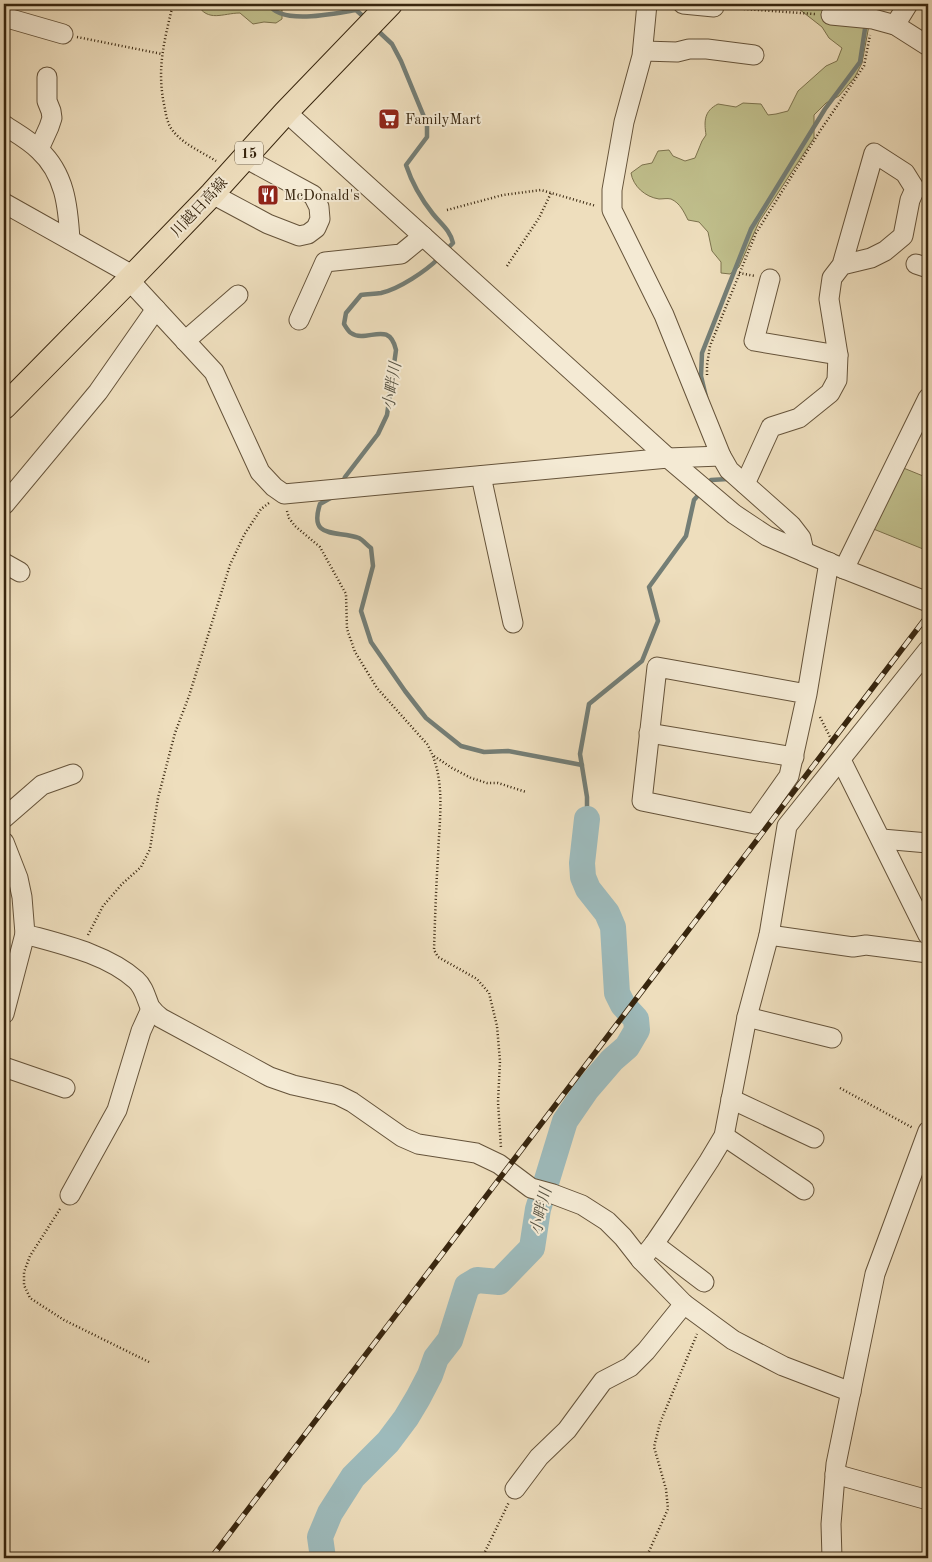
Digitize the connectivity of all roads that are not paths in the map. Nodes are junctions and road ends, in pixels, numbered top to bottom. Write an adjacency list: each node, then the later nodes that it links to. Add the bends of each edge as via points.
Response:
1 (8, 4): 7 (street)
2 (647, 4): 12 (street)
3 (683, 4): 5 (street)
4 (908, 4): 9 (street)
5 (714, 7)
6 (831, 16): 9 (street, via 874,19)
7 (4, 17): 10 (street)
8 (378, 17): 15 (main road, 川越日高線 / 15)
9 (895, 25): 11 (street)
10 (63, 34)
11 (927, 44)
12 (643, 51): 13 (street, via 677,52 688,48); 34 (street, via 624,122 612,190 612,210 664,315)
13 (754, 55)
14 (47, 78): 17 (street, via 47,101 52,118)
15 (286, 112): 18 (main road, 川越日高線 / 15); 21 (street)
16 (4, 125): 17 (street)
17 (39, 149): 22 (street, via 53,164 65,191)
18 (238, 165): 19 (main road, 川越日高線 / 15); 19 (street, via 313,195 319,207 320,219 316,228 299,236 268,224)
19 (212, 194): 24 (main road, 川越日高線 / 15)
20 (4, 203): 22 (street)
21 (423, 236): 28 (street, via 401,254 325,262); 33 (street)
22 (70, 240): 24 (street)
23 (842, 265): 23 (street, via 855,218 874,153 905,173 915,189 903,236 871,258); 30 (street, via 832,278 829,299)
24 (131, 278): 27 (street); 32 (main road, 川越日高線 / 15)
25 (770, 279): 30 (street, via 754,341)
26 (238, 294): 29 (street)
27 (156, 309): 29 (street); 36 (street, via 98,392)
28 (299, 320)
29 (185, 340): 35 (street, via 214,372 260,472 283,496)
30 (838, 355): 34 (street, via 837,380 830,393 799,418 772,427)
31 (928, 398): 38 (street)
32 (4, 407)
33 (668, 458): 34 (street); 35 (street); 37 (street, via 749,525)
34 (733, 472): 37 (street, via 791,525 801,538)
35 (481, 476): 40 (street)
36 (4, 504)
37 (804, 552): 38 (street)
38 (836, 566): 39 (street); 42 (street)
39 (928, 602)
40 (513, 623)
41 (928, 650): 45 (street)
42 (808, 694): 43 (street, via 657,667); 44 (street)
43 (649, 733): 44 (street); 44 (street, via 642,802 755,824 789,776)
44 (794, 757)
45 (841, 760): 48 (street); 52 (street, via 787,826)
46 (73, 774): 47 (street, via 42,785)
47 (4, 818)
48 (882, 839): 50 (street); 53 (street)
49 (4, 842): 51 (street, via 18,878)
50 (928, 843)
51 (25, 934): 55 (street, via 80,949 120,969 137,980); 56 (street)
52 (769, 934): 54 (street, via 853,947 866,945); 57 (street)
53 (928, 935)
54 (928, 953)
55 (151, 1009): 66 (street, via 138,1038 117,1110); 68 (street, via 161,1018 270,1077 352,1102 402,1137 418,1144 476,1152 534,1189 582,1205 607,1222)
56 (4, 1014)
57 (747, 1017): 58 (street); 61 (street)
58 (832, 1038)
59 (4, 1067): 60 (street)
60 (65, 1088)
61 (731, 1100): 63 (street); 64 (street)
62 (927, 1133): 71 (street, via 875,1274)
63 (724, 1136): 65 (street); 67 (street)
64 (814, 1138)
65 (804, 1190)
66 (70, 1195)
67 (654, 1244): 68 (street); 69 (street)
68 (641, 1260): 70 (street)
69 (704, 1282)
70 (684, 1304): 71 (street, via 733,1340 783,1366); 73 (street, via 630,1367 604,1381 567,1430 538,1457)
71 (851, 1392): 72 (street)
72 (835, 1474): 74 (street); 75 (street)
73 (515, 1489)
74 (928, 1500)
75 (832, 1558)

